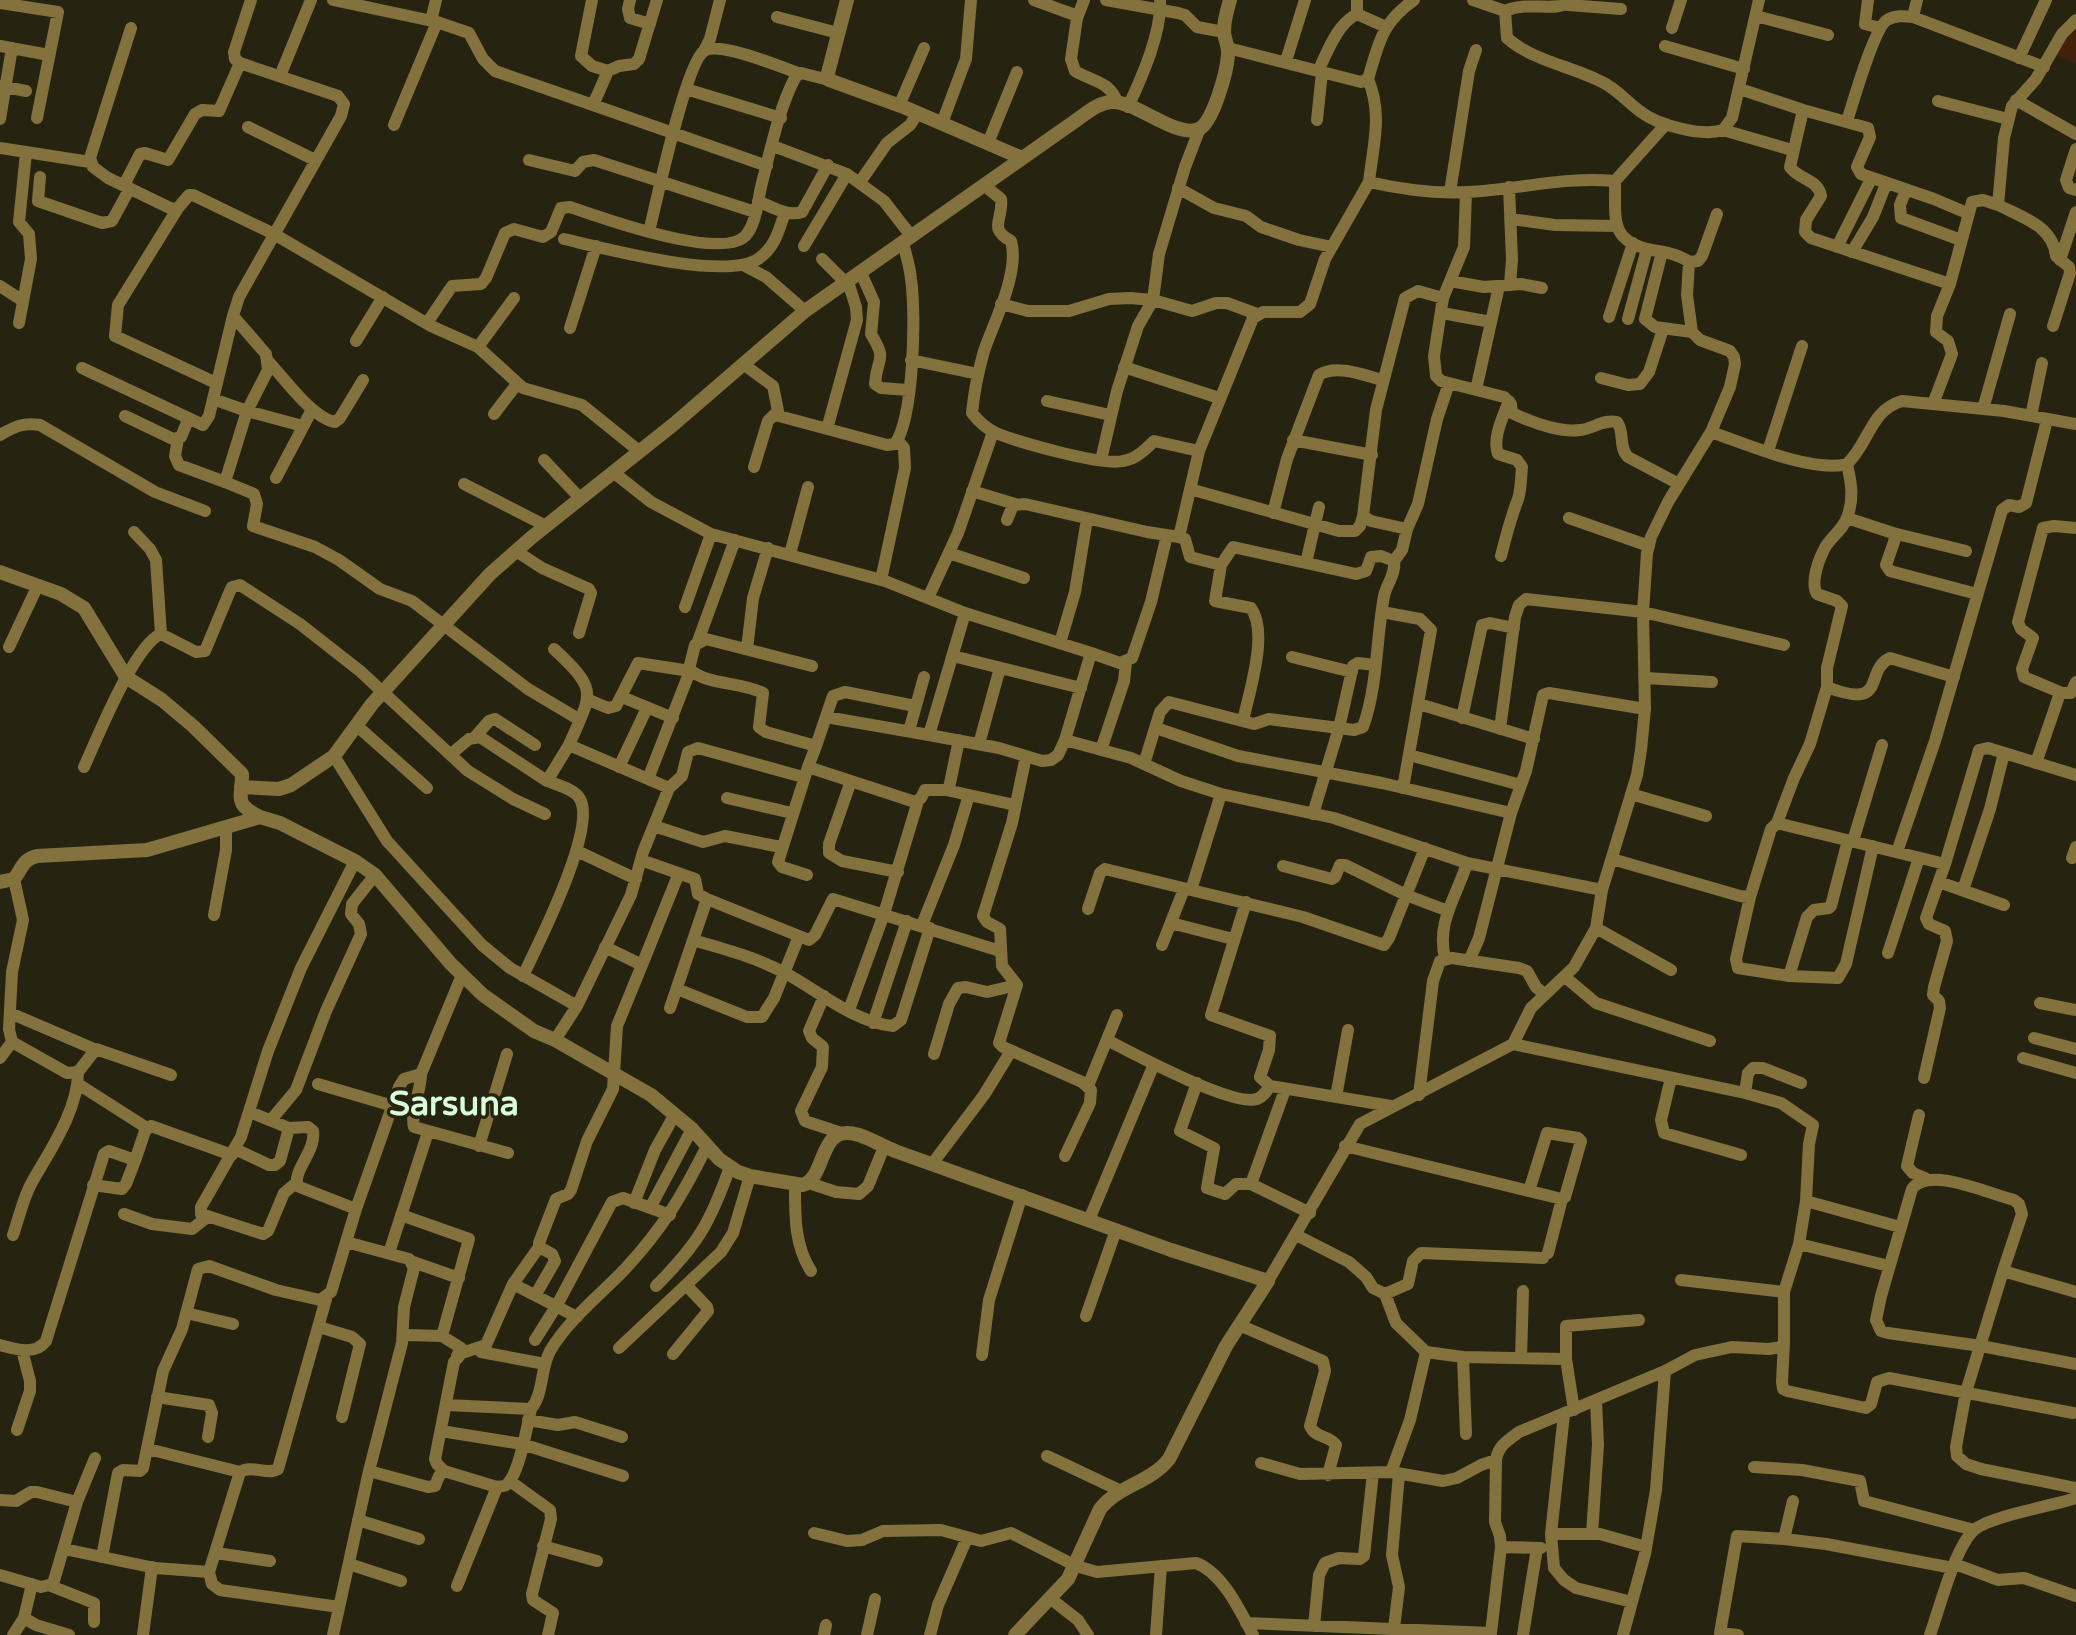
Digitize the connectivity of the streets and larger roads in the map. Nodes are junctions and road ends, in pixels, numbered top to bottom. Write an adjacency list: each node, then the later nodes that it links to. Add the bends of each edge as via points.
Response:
1 (251, 0): 53 (street, via 234,52)
2 (311, 0): 60 (street)
3 (333, 0): 35 (street)
4 (436, 0): 35 (street)
5 (592, 0): 56 (street, via 581,56)
6 (630, 0): 36 (street, via 630,18)
7 (657, 0): 36 (street)
8 (720, 0): 49 (street)
9 (847, 0): 42 (street)
10 (971, 0): 80 (street, via 966,59)
11 (1034, 0): 33 (street)
12 (1084, 0): 33 (street)
13 (1106, 0): 25 (street)
14 (1230, 0): 41 (street)
15 (1305, 0): 52 (street)
16 (1414, 0): 37 (street)
17 (1473, 0): 29 (street)
18 (1681, 0): 39 (street)
19 (1759, 0): 30 (street)
20 (1868, 0): 40 (street, via 1865,24)
21 (1917, 0): 32 (street)
22 (2046, 0): 51 (street)
23 (1570, 2): 28 (street); 29 (street)
24 (0, 3): 26 (street)
25 (1160, 5): 41 (street, via 1203,29); 69 (street, via 1161,21 1145,71)
26 (60, 6): 50 (street)
27 (1357, 7): 37 (street); 57 (street)
28 (1621, 9)
29 (1505, 11): 81 (street, via 1507,38 1514,44 1603,82 1642,113)
30 (1756, 16): 43 (street); 55 (street)
31 (777, 17): 42 (street)
32 (1913, 17): 40 (street, via 1891,18); 51 (street)
33 (1077, 18): 69 (street, via 1071,59 1075,71 1110,88)
34 (2076, 20): 54 (street)
35 (434, 22): 70 (street, via 469,33 495,71); 82 (street)
36 (650, 24): 56 (street, via 639,59)
37 (1386, 27): 61 (street)
38 (131, 28): 97 (street)
39 (1672, 28)
40 (1880, 28): 79 (street)
41 (1224, 32): 47 (street)
42 (838, 33): 62 (street)
43 (1828, 35)
44 (1665, 46): 55 (street)
45 (6, 47): 50 (street); 63 (street)
46 (924, 48): 71 (street)
47 (1228, 48): 52 (street); 84 (street, via 1220,90)
48 (1476, 50): 114 (street)
49 (704, 51): 59 (street, via 732,51); 64 (street)
50 (49, 55): 74 (street)
51 (2019, 58): 54 (street)
52 (1286, 61): 57 (street)
53 (240, 63): 60 (street); 108 (street, via 219,111 195,114 168,160 140,154)
54 (2044, 67): 67 (street)
55 (1744, 69): 65 (street)
56 (608, 71): 70 (street)
57 (1320, 71): 61 (street, via 1354,81); 78 (street)
58 (1017, 72): 88 (street)
59 (798, 73): 62 (street); 75 (street)
60 (280, 76): 95 (street, via 338,96 344,104)
61 (1368, 79): 106 (street, via 1378,118)
62 (829, 80): 71 (street)
63 (3, 87): 66 (street); 76 (street)
64 (686, 89): 75 (street); 86 (street)
65 (1740, 89): 72 (street); 85 (street)
66 (26, 91)
67 (2016, 100): 77 (street); 87 (street)
68 (1938, 101): 77 (street)
69 (1122, 104): 84 (street, via 1187,130); 94 (street, via 1097,106)
70 (593, 105): 86 (street)
71 (899, 106): 73 (street)
72 (1803, 110): 79 (street); 92 (street)
73 (918, 113): 80 (street); 105 (street, via 887,143)
74 (37, 118)
75 (781, 118): 89 (street)
76 (0, 119)
77 (2008, 119): 116 (street)
78 (1317, 120)
79 (1847, 121): 102 (street, via 1871,132 1857,167)
80 (942, 123): 88 (street)
81 (1666, 124): 85 (street); 103 (street)
82 (394, 125)
83 (248, 127): 95 (street)
84 (1200, 128): 111 (street)
85 (1723, 130): 92 (street)
86 (673, 134): 99 (street); 104 (street)
87 (2076, 134)
88 (988, 143): 94 (street)
89 (773, 146): 98 (street); 99 (street)
90 (0, 148): 93 (street)
91 (2076, 149): 113 (street, via 2066,184)
92 (1792, 150): 134 (street, via 1790,167 1815,183 1821,196 1805,232)
93 (26, 153): 97 (street); 154 (street, via 19,222 29,234 31,259)
94 (1022, 158): 109 (street)
95 (315, 160): 126 (street)
96 (529, 160): 104 (street, via 575,171 594,160)
97 (90, 162): 108 (street)
98 (828, 165): 100 (street); 119 (street, via 802,212)
99 (767, 166): 117 (street)
100 (847, 174): 105 (street); 132 (street)
101 (40, 177): 108 (street, via 38,201 102,223 112,221)
102 (1871, 179): 107 (street); 134 (street)
103 (1615, 181): 110 (street); 124 (street)
104 (662, 182): 117 (street); 125 (street)
105 (860, 182): 128 (street, via 884,201)
106 (1369, 182): 114 (street); 133 (street)
107 (1886, 184): 112 (street); 137 (street)
108 (127, 186): 118 (street)
109 (985, 186): 128 (street); 155 (street, via 1001,199 998,230 1013,247)
110 (1509, 187): 115 (street); 123 (street)
111 (1178, 188): 133 (street, via 1261,227); 153 (street, via 1156,268)
112 (1906, 190): 121 (street); 129 (street, via 1901,218)
113 (2076, 190)
114 (1450, 192): 115 (street)
115 (1466, 193): 143 (street, via 1464,247)
116 (1998, 205): 121 (street, via 1977,200); 139 (street, via 2047,233)
117 (756, 206): 119 (street); 125 (street, via 749,231 737,241 691,241)
118 (178, 208): 126 (street, via 193,195); 183 (street, via 118,305 115,336)
119 (785, 212): 141 (street, via 771,247)
120 (2076, 212): 139 (street)
121 (1967, 213): 129 (street)
122 (1717, 214): 140 (street, via 1702,256)
123 (1511, 219): 124 (street); 147 (street)
124 (1617, 226): 130 (street)
125 (649, 232): 165 (street, via 561,208 551,232 543,237 514,229 505,233 481,284 452,286)
126 (274, 234): 150 (street); 160 (street)
127 (564, 239): 131 (street)
128 (908, 240): 142 (street); 173 (street)
129 (1961, 240): 145 (street)
130 (1633, 243): 135 (street); 161 (street)
131 (596, 246): 141 (street, via 697,265); 167 (street)
132 (804, 246)
133 (1332, 247): 158 (street, via 1305,309)
134 (1837, 247): 137 (street)
135 (1647, 249): 136 (street); 162 (street)
136 (1662, 252): 140 (street); 168 (street, via 1645,319)
137 (1852, 252): 145 (street)
138 (822, 259): 144 (street)
139 (2060, 260): 146 (street, via 2070,270)
140 (1689, 262): 169 (street)
141 (743, 265): 156 (street, via 766,277)
142 (861, 273): 144 (street); 186 (street, via 874,302 871,334 881,352 875,384)
143 (1450, 281): 147 (street); 152 (street)
144 (847, 282): 156 (street); 205 (street, via 857,320)
145 (1950, 284): 192 (street, via 1936,332 1948,341 1952,354)
146 (2072, 284): 166 (street)
147 (1504, 285): 149 (street); 163 (street)
148 (0, 286): 154 (street)
149 (1542, 288)
150 (383, 297): 165 (street); 170 (street)
151 (514, 298): 172 (street)
152 (1443, 298): 157 (street); 182 (street, via 1418,291 1405,298)
153 (1153, 300): 155 (street, via 1109,299 1054,311); 158 (street, via 1192,311 1227,303); 177 (street)
154 (23, 301): 164 (street)
155 (1001, 304): 179 (street)
156 (805, 311): 176 (street)
157 (1442, 313): 163 (street); 184 (street, via 1434,369)
158 (1257, 314): 188 (street)
159 (2010, 314): 194 (street)
160 (233, 316): 174 (street); 183 (street)
161 (1609, 317)
162 (1628, 319)
163 (1491, 322): 187 (street)
164 (19, 323)
165 (427, 323): 172 (street)
166 (2053, 326)
167 (570, 328)
168 (1663, 329): 169 (street); 180 (street, via 1640,384)
169 (1692, 332): 207 (street, via 1734,357 1730,387)
170 (356, 341)
171 (1802, 346): 214 (street)
172 (478, 347): 185 (street)
173 (911, 360): 179 (street); 186 (street)
174 (268, 361): 193 (street); 195 (street)
175 (2042, 363): 200 (street)
176 (743, 364): 196 (street, via 773,386); 212 (street)
177 (1124, 367): 188 (street); 198 (street)
178 (82, 368): 201 (street)
179 (978, 374): 206 (street, via 972,413)
180 (1601, 378)
181 (363, 380): 193 (street, via 335,422)
182 (1382, 380): 210 (street, via 1323,372); 215 (street)
183 (216, 383): 189 (street)
184 (1449, 383): 187 (street); 241 (street)
185 (517, 384): 197 (street); 212 (street, via 582,405)
186 (908, 390): 211 (street)
187 (1476, 390): 191 (street)
188 (1219, 398): 213 (street)
189 (213, 399): 195 (street); 201 (street, via 207,422)
190 (1047, 401): 198 (street)
191 (1509, 401): 224 (street, via 1515,415 1568,432 1617,422 1628,457); 253 (street, via 1496,450 1522,467 1520,495)
192 (1933, 404): 194 (street); 218 (street, via 1891,404)
193 (312, 409): 204 (street)
194 (1983, 409): 200 (street)
195 (247, 411): 204 (street); 222 (street)
196 (777, 412): 205 (street); 219 (street, via 768,421)
197 (494, 414)
198 (1110, 415): 217 (street)
199 (125, 416): 209 (street)
200 (2031, 416): 202 (street)
201 (188, 420): 209 (street)
202 (2047, 420): 203 (street); 261 (street, via 2029,497 2023,506 2002,510)
203 (2076, 424)
204 (304, 425): 221 (street)
205 (827, 429): 211 (street, via 887,445)
206 (993, 432): 217 (street); 227 (street)
207 (1711, 432): 214 (street); 224 (street)
208 (0, 435): 231 (street, via 27,423 40,425 155,492)
209 (178, 439): 222 (street, via 179,465)
210 (1293, 440): 215 (street); 232 (street)
211 (898, 441): 259 (street, via 904,448 905,468)
212 (639, 451): 220 (street)
213 (1199, 451): 217 (street, via 1154,441 1124,461); 226 (street)
214 (1768, 451): 218 (street, via 1825,468)
215 (1372, 455): 233 (street)
216 (544, 460): 228 (street)
217 (1101, 460)
218 (1847, 464): 235 (street, via 1852,490)
219 (754, 467)
220 (613, 472): 228 (street); 244 (street, via 651,502)
221 (276, 478)
222 (225, 482): 267 (street, via 254,494 253,526 315,547)
223 (464, 484): 239 (street)
224 (1679, 484): 247 (street)
225 (808, 487): 252 (street)
226 (1190, 489): 232 (street); 245 (street)
227 (972, 491): 229 (street); 251 (street)
228 (579, 497): 239 (street)
229 (1015, 504): 236 (street); 237 (street)
230 (1319, 507): 238 (street)
231 (205, 511)
232 (1273, 513): 238 (street)
233 (1363, 516): 238 (street, via 1355,531); 241 (street)
234 (1569, 518): 247 (street)
235 (1847, 518): 243 (street); 292 (street, via 1825,548 1814,582 1817,594 1842,606)
236 (1087, 519): 245 (street); 272 (street)
237 (1007, 520)
238 (1315, 525): 255 (street)
239 (546, 526): 249 (street)
240 (2076, 528): 295 (street, via 2043,528 2018,622 2033,638 2024,677)
241 (1407, 529): 254 (street)
242 (134, 532): 270 (street, via 156,560)
243 (1893, 533): 250 (street); 261 (street, via 1886,565 1890,571)
244 (711, 534): 246 (street); 263 (street)
245 (1173, 536): 256 (street, via 1185,539 1190,557); 280 (street, via 1137,650)
246 (735, 540): 248 (street); 271 (street)
247 (1649, 546): 265 (street)
248 (768, 548): 252 (street); 276 (street, via 753,598)
249 (516, 551): 267 (street); 269 (street, via 589,589)
250 (1966, 551)
251 (949, 553): 258 (street); 262 (street)
252 (790, 554): 259 (street)
253 (1501, 556)
254 (1394, 561): 255 (street, via 1371,557 1366,571 1356,574); 264 (street)
255 (1306, 563): 256 (street, via 1233,547)
256 (1221, 565): 306 (street, via 1215,601 1251,608 1258,623)
257 (0, 572): 260 (street)
258 (1024, 578)
259 (881, 580): 262 (street)
260 (38, 585): 274 (street); 286 (street, via 84,608)
261 (1977, 594): 288 (street)
262 (928, 598): 266 (street)
263 (685, 607)
264 (1382, 612): 281 (street); 298 (street, via 1420,619 1431,630)
265 (1643, 612): 268 (street, via 1526,599 1519,605); 273 (street); 289 (street)
266 (965, 613): 272 (street); 278 (street)
267 (444, 625): 294 (street); 305 (street, via 528,689)
268 (1514, 628): 304 (street, via 1482,625); 310 (street)
269 (579, 633)
270 (161, 634): 286 (street, via 150,641); 294 (street, via 196,652 205,651 232,587 240,585 300,624)
271 (698, 641): 276 (street); 284 (street)
272 (1060, 643): 277 (street)
273 (1784, 645)
274 (9, 647)
275 (554, 649): 297 (street, via 581,675)
276 (747, 649): 282 (street)
277 (1091, 653): 280 (street); 293 (street)
278 (953, 656): 283 (street); 312 (street)
279 (1292, 657): 285 (street)
280 (1126, 662): 322 (street)
281 (1375, 665): 285 (street, via 1356,663); 309 (street, via 1363,727)
282 (812, 666)
283 (1000, 668): 293 (street); 317 (street)
284 (690, 671): 296 (street, via 638,663); 303 (street); 321 (street, via 759,691 764,698 762,730)
285 (1352, 672): 309 (street)
286 (126, 677): 330 (street); 339 (street, via 193,726 242,774)
287 (924, 677): 299 (street)
288 (1954, 677): 292 (street, via 1890,658 1869,691); 364 (street)
289 (1646, 678): 290 (street); 301 (street)
290 (1712, 682)
291 (2076, 682): 295 (street, via 2071,693)
292 (1827, 687): 356 (street)
293 (1081, 688): 316 (street)
294 (383, 692): 307 (street); 324 (street)
295 (2062, 693): 328 (street)
296 (622, 697): 297 (street, via 611,708); 300 (street)
297 (589, 700): 305 (street)
298 (1419, 704): 304 (street); 325 (street)
299 (915, 706): 302 (street, via 845,692 833,696); 311 (street)
300 (647, 708): 303 (street); 331 (street)
301 (1645, 709): 314 (street, via 1545,694); 345 (street)
302 (826, 717): 311 (street); 321 (street)
303 (673, 718): 335 (street)
304 (1462, 718): 310 (street)
305 (580, 720): 319 (street)
306 (1243, 721): 308 (street, via 1169,702); 309 (street)
307 (356, 725): 326 (street); 340 (street)
308 (1156, 728): 329 (street); 332 (street, via 1238,756)
309 (1339, 728): 332 (street)
310 (1500, 729): 314 (street)
311 (909, 731): 312 (street)
312 (929, 735): 315 (street)
313 (475, 737): 318 (street, via 495,719); 324 (street); 336 (street)
314 (1534, 739): 338 (street)
315 (959, 740): 317 (street); 343 (street)
316 (1065, 740): 322 (street); 327 (street, via 1051,760)
317 (979, 744): 327 (street)
318 (535, 745)
319 (569, 745): 331 (street); 336 (street)
320 (1882, 745): 359 (street)
321 (816, 746): 333 (street)
322 (1101, 750): 329 (street)
323 (2004, 753): 328 (street); 370 (street, via 1982,748 1977,753); 382 (street)
324 (451, 754): 352 (street, via 468,771)
325 (1409, 755): 338 (street); 342 (street)
326 (334, 756): 339 (street, via 279,789); 410 (street, via 387,841 482,945)
327 (1026, 756): 349 (street)
328 (2036, 763): 334 (street)
329 (1144, 764): 344 (street)
330 (84, 767)
331 (619, 767): 335 (street)
332 (1325, 771): 342 (street); 353 (street)
333 (806, 772): 337 (street); 341 (street, via 698,748 688,752 682,776); 350 (street)
334 (2076, 775)
335 (648, 779): 341 (street)
336 (547, 781): 363 (street, via 580,798 583,816)
337 (851, 781): 348 (street); 373 (street, via 829,853 842,861)
338 (1521, 785): 351 (street)
339 (241, 787): 355 (street, via 240,803)
340 (427, 788)
341 (669, 788): 357 (street)
342 (1403, 788): 351 (street)
343 (946, 790): 346 (street); 348 (street, via 925,790)
344 (1221, 794): 353 (street); 380 (street)
345 (1631, 794): 354 (street); 366 (street)
346 (969, 795): 349 (street); 394 (street)
347 (727, 798): 350 (street)
348 (918, 801): 373 (street)
349 (1015, 805): 401 (street, via 983,913 1000,929)
350 (792, 813): 361 (street)
351 (1511, 813): 372 (street)
352 (545, 814)
353 (1313, 814): 362 (street)
354 (1706, 816)
355 (260, 817): 358 (street); 368 (street)
356 (1777, 823): 359 (street); 384 (street)
357 (654, 826): 361 (street, via 703,842 725,836); 367 (street)
358 (226, 827): 378 (street, via 147,850 37,856); 391 (street)
359 (1850, 841): 360 (street); 411 (street, via 1831,906 1807,917)
360 (1873, 846): 364 (street); 411 (street, via 1843,973 1827,979)
361 (781, 847): 376 (street, via 779,865)
362 (1425, 848): 369 (street); 383 (street)
363 (577, 851): 377 (street); 410 (street)
364 (1897, 852): 365 (street)
365 (1919, 858): 370 (street); 402 (street)
366 (1612, 859): 381 (street); 384 (street)
367 (641, 860): 374 (street); 377 (street)
368 (355, 861): 375 (street); 458 (street, via 301,968)
369 (1467, 863): 372 (street); 389 (street)
370 (1945, 864): 379 (street)
371 (1283, 866): 383 (street, via 1332,879 1345,865)
372 (1495, 870): 381 (street); 404 (street)
373 (898, 872): 390 (street)
374 (679, 873): 385 (street, via 695,879 698,894); 405 (street)
375 (375, 875): 409 (street); 461 (street, via 352,904 361,934 296,1090)
376 (807, 875)
377 (636, 879): 400 (street)
378 (7, 880): 406 (street, via 23,920 20,944)
379 (1939, 882): 382 (street); 446 (street, via 1926,918 1945,931 1947,941 1934,987 1940,1008)
380 (1188, 889): 386 (street); 388 (street, via 1105,869); 393 (street)
381 (1602, 890): 395 (street)
382 (1963, 890): 387 (street)
383 (1406, 895): 386 (street, via 1389,938 1380,945); 389 (street)
384 (1750, 897): 411 (street, via 1736,965)
385 (707, 899): 396 (street); 398 (street)
386 (1246, 902): 397 (street)
387 (2004, 905)
388 (1088, 909)
389 (1448, 911): 403 (street, via 1442,928)
390 (884, 914): 392 (street); 396 (street, via 832,899 812,940); 420 (street)
391 (214, 915)
392 (907, 921): 394 (street); 424 (street)
393 (1171, 923): 397 (street); 399 (street)
394 (926, 926): 401 (street); 424 (street, via 901,1020 893,1026)
395 (1596, 928): 407 (street); 412 (street)
396 (799, 936): 408 (street)
397 (1233, 939): 451 (street, via 1211,1015 1270,1036 1260,1077)
398 (693, 940): 408 (street); 414 (street)
399 (1162, 945)
400 (605, 947): 405 (street); 418 (street)
401 (1000, 951): 413 (street, via 1004,972)
402 (1888, 953)
403 (1445, 958): 404 (street); 454 (street, via 1433,981)
404 (1469, 961): 415 (street, via 1527,971)
405 (642, 965): 442 (street, via 617,1026)
406 (6, 969): 422 (street)
407 (1671, 970)
408 (785, 973): 414 (street, via 758,1018); 416 (street)
409 (462, 975): 427 (street, via 534,1031); 441 (street)
410 (523, 976): 418 (street)
411 (1789, 976)
412 (1565, 977): 415 (street); 429 (street, via 1604,1006)
413 (1017, 985): 434 (street, via 999,1038); 436 (street, via 987,992 958,988)
414 (677, 989): 419 (street)
415 (1544, 994): 431 (street)
416 (824, 996): 420 (street); 466 (street, via 809,1031 823,1047 824,1059 801,1111 805,1121)
417 (2040, 1003): 421 (street)
418 (577, 1006): 427 (street)
419 (670, 1008)
420 (849, 1010): 424 (street)
421 (2076, 1010)
422 (10, 1013): 430 (street); 432 (street)
423 (1117, 1015): 428 (street)
424 (873, 1023)
425 (1348, 1030): 455 (street)
426 (2034, 1038): 433 (street)
427 (555, 1040): 442 (street)
428 (1107, 1040): 439 (street); 450 (street)
429 (1710, 1041)
430 (12, 1042): 437 (street); 444 (street)
431 (1513, 1044): 445 (street); 454 (street)
432 (94, 1049): 443 (street); 444 (street)
433 (2076, 1049)
434 (1011, 1051): 450 (street); 476 (street)
435 (507, 1054): 467 (street)
436 (934, 1054)
437 (0, 1058)
438 (2023, 1058): 440 (street)
439 (1154, 1064): 447 (street); 497 (street)
440 (2076, 1073)
441 (421, 1074): 456 (street, via 404,1079); 465 (street, via 412,1124)
442 (614, 1074): 459 (street); 504 (street, via 613,1089 587,1141 571,1190 556,1199)
443 (171, 1075)
444 (78, 1078): 462 (street); 500 (street)
445 (1671, 1078): 453 (street); 473 (street, via 1661,1120 1664,1133)
446 (1924, 1078)
447 (1197, 1083): 451 (street, via 1249,1100 1261,1098); 483 (street, via 1180,1131 1214,1148 1207,1188 1225,1194 1236,1184)
448 (1801, 1083): 453 (street, via 1753,1068)
449 (318, 1084): 456 (street)
450 (1088, 1086): 474 (street, via 1090,1103)
451 (1270, 1086): 452 (street)
452 (1285, 1090): 455 (street); 483 (street)
453 (1745, 1093): 488 (street, via 1781,1103 1813,1125)
454 (1419, 1095): 457 (street)
455 (1336, 1097): 457 (street)
456 (393, 1106): 491 (street)
457 (1395, 1106): 469 (street, via 1360,1124)
458 (250, 1112): 461 (street); 471 (street)
459 (675, 1114): 464 (street); 489 (street)
460 (1919, 1115): 480 (street, via 1907,1166)
461 (271, 1120): 463 (street)
462 (147, 1128): 471 (street); 475 (street)
463 (289, 1128): 471 (street, via 275,1165); 481 (street, via 313,1131)
464 (692, 1129): 468 (street); 490 (street)
465 (428, 1132): 467 (street); 494 (street)
466 (844, 1134): 470 (street, via 861,1135); 482 (street, via 834,1137 814,1177)
467 (479, 1146): 472 (street)
468 (707, 1146): 477 (street); 495 (street)
469 (1345, 1146): 485 (street); 492 (street)
470 (884, 1147): 476 (street); 482 (street, via 868,1186 859,1194)
471 (234, 1152): 496 (street, via 201,1207)
472 (508, 1153)
473 (1741, 1155)
474 (1065, 1156)
475 (136, 1158): 484 (street, via 122,1189); 484 (street, via 109,1151)
476 (932, 1164): 486 (street)
477 (730, 1167): 478 (street); 514 (street, via 704,1231)
478 (750, 1176): 482 (street); 515 (street, via 727,1243)
479 (1228, 1178): 483 (street)
480 (1925, 1178): 498 (street, via 1912,1189); 509 (street, via 2019,1204 2022,1214)
481 (296, 1183): 491 (street); 496 (street, via 284,1193 263,1234)
482 (802, 1183): 508 (street, via 799,1247)
483 (1246, 1184): 492 (street)
484 (93, 1185): 537 (street, via 46,1341 42,1347)
485 (1529, 1191): 487 (street); 487 (street, via 1547,1133 1578,1138)
486 (1022, 1195): 497 (street); 541 (street, via 989,1300)
487 (1562, 1199): 520 (street, via 1546,1255 1421,1253 1413,1261 1408,1284)
488 (1806, 1201): 498 (street); 503 (street)
489 (634, 1203): 490 (street); 522 (street, via 623,1198 612,1202)
490 (650, 1208): 495 (street)
491 (356, 1209): 502 (street)
492 (1310, 1213): 501 (street)
493 (124, 1214): 496 (street, via 192,1229)
494 (401, 1215): 505 (street); 510 (street, via 469,1239)
495 (670, 1215): 525 (street)
496 (206, 1218)
497 (1089, 1220): 499 (street)
498 (1900, 1227): 507 (street)
499 (1116, 1230): 512 (street); 524 (street)
500 (13, 1235)
501 (1296, 1235): 512 (street); 520 (street, via 1349,1262)
502 (346, 1242): 505 (street); 521 (street)
503 (1799, 1244): 507 (street); 517 (street)
504 (539, 1247): 513 (street); 519 (street, via 555,1261)
505 (389, 1253): 506 (street)
506 (413, 1262): 510 (street); 569 (street, via 402,1343)
507 (1889, 1266): 535 (street, via 1876,1320 1881,1331)
508 (811, 1271)
509 (2003, 1271): 518 (street); 535 (street)
510 (459, 1278): 531 (street)
511 (1681, 1280): 517 (street)
512 (1268, 1281): 528 (street)
513 (513, 1284): 519 (street); 542 (street, via 486,1345)
514 (656, 1286)
515 (687, 1286): 536 (street); 540 (street, via 708,1311)
516 (1523, 1291): 544 (street)
517 (1784, 1292): 533 (street)
518 (2076, 1292)
519 (536, 1294): 522 (street)
520 (1385, 1294): 539 (street, via 1396,1323)
521 (326, 1299): 523 (street, via 276,1290 201,1266); 529 (street)
522 (557, 1305): 525 (street); 532 (street)
523 (186, 1313): 527 (street); 550 (street)
524 (1086, 1316)
525 (577, 1317): 546 (street)
526 (1639, 1320): 545 (street, via 1569,1324)
527 (233, 1324)
528 (1239, 1325): 574 (street, via 1323,1361 1310,1426 1336,1445); 579 (street, via 1169,1459 1160,1470)
529 (319, 1327): 556 (street, via 360,1344); 571 (street, via 278,1469)
530 (407, 1335): 531 (street)
531 (442, 1336): 542 (street, via 461,1348)
532 (535, 1340)
533 (1784, 1342): 548 (street, via 1776,1349 1718,1349); 549 (street, via 1782,1382 1787,1391 1861,1408 1868,1407 1877,1382 1886,1378)
534 (0, 1345): 537 (street)
535 (1981, 1346): 547 (street); 549 (street)
536 (619, 1348)
537 (22, 1350): 557 (street, via 30,1391)
538 (481, 1352): 546 (street)
539 (1426, 1352): 543 (street); 573 (street)
540 (673, 1354)
541 (982, 1355)
542 (457, 1356): 552 (street)
543 (1463, 1357): 544 (street); 559 (street)
544 (1521, 1358): 545 (street)
545 (1566, 1359): 553 (street)
546 (545, 1364): 555 (street)
547 (2076, 1364)
548 (1665, 1371): 551 (street); 594 (street)
549 (1966, 1392): 554 (street); 578 (street, via 1956,1447 1960,1460)
550 (157, 1397): 560 (street, via 209,1405); 563 (street)
551 (1596, 1400): 553 (street); 588 (street)
552 (447, 1405): 555 (street); 558 (street)
553 (1569, 1412): 566 (street, via 1519,1432 1499,1449); 587 (street)
554 (2073, 1413)
555 (530, 1415): 561 (street); 562 (street)
556 (342, 1417)
557 (17, 1430)
558 (441, 1431): 562 (street); 570 (street, via 435,1459)
559 (1466, 1434)
560 (208, 1437)
561 (622, 1437)
562 (522, 1444): 575 (street); 576 (street)
563 (148, 1449): 571 (street); 599 (street, via 140,1471 118,1473)
564 (1047, 1456): 579 (street)
565 (95, 1458): 583 (street)
566 (1496, 1460): 573 (street, via 1443,1481); 593 (street, via 1495,1522)
567 (1261, 1463): 574 (street)
568 (1754, 1467): 585 (street, via 1860,1481 1864,1501)
569 (369, 1471): 570 (street, via 432,1488); 584 (street)
570 (444, 1471): 577 (street)
571 (240, 1472): 598 (street)
572 (1373, 1473): 573 (street); 574 (street); 621 (street, via 1364,1556 1325,1563)
573 (1395, 1473): 622 (street, via 1392,1555 1399,1587)
574 (1328, 1475)
575 (623, 1476)
576 (510, 1481): 577 (street); 592 (street, via 550,1510)
577 (497, 1487): 612 (street)
578 (2076, 1488)
579 (1121, 1491): 603 (street, via 1100,1509)
580 (2076, 1498): 585 (street)
581 (0, 1500): 583 (street, via 16,1501 37,1492)
582 (1793, 1501): 591 (street)
583 (77, 1502): 596 (street)
584 (358, 1520): 590 (street); 602 (street)
585 (1974, 1530): 605 (street)
586 (814, 1533): 589 (street, via 855,1541 883,1531 941,1530)
587 (1551, 1534): 588 (street); 597 (street)
588 (1592, 1534): 594 (street)
589 (967, 1538): 603 (street, via 1016,1535); 631 (street)
590 (419, 1539)
591 (1784, 1539): 605 (street); 624 (street, via 1737,1536)
592 (543, 1546): 601 (street); 629 (street, via 532,1594 553,1613)
593 (1501, 1547): 595 (street); 623 (street)
594 (1646, 1547): 616 (street)
595 (1537, 1548): 597 (street); 636 (street)
596 (64, 1549): 599 (street); 611 (street)
597 (1551, 1549): 616 (street, via 1554,1568 1569,1584)
598 (216, 1553): 600 (street); 607 (street)
599 (102, 1557): 606 (street)
600 (270, 1561)
601 (597, 1561)
602 (349, 1564): 609 (street); 617 (street)
603 (1076, 1566): 604 (street, via 1109,1573); 615 (street)
604 (1161, 1566): 620 (street, via 1204,1566); 634 (street)
605 (1954, 1566): 613 (street, via 1998,1580 2024,1578); 639 (street)
606 (152, 1567): 607 (street); 627 (street)
607 (209, 1572): 617 (street, via 220,1590)
608 (0, 1575): 610 (street)
609 (401, 1581)
610 (32, 1584): 611 (street); 618 (street)
611 (51, 1586): 619 (street, via 94,1603)
612 (457, 1586)
613 (2076, 1596)
614 (875, 1599): 630 (street)
615 (1051, 1599): 632 (street); 633 (street)
616 (1632, 1602): 637 (street)
617 (339, 1607): 628 (street)
618 (24, 1618): 625 (street); 626 (street)
619 (94, 1622)
620 (1246, 1623): 621 (street); 635 (street)
621 (1314, 1626): 622 (street)
622 (1394, 1628): 623 (street)
623 (1491, 1634)
624 (1720, 1634): 638 (street)
625 (13, 1635)
626 (69, 1635)
627 (143, 1635)
628 (333, 1635)
629 (548, 1635)
630 (867, 1635)
631 (930, 1635)
632 (1015, 1635)
633 (1088, 1635)
634 (1156, 1635)
635 (1253, 1635)
636 (1523, 1635)
637 (1623, 1635)
638 (1738, 1635)
639 (1930, 1635)

